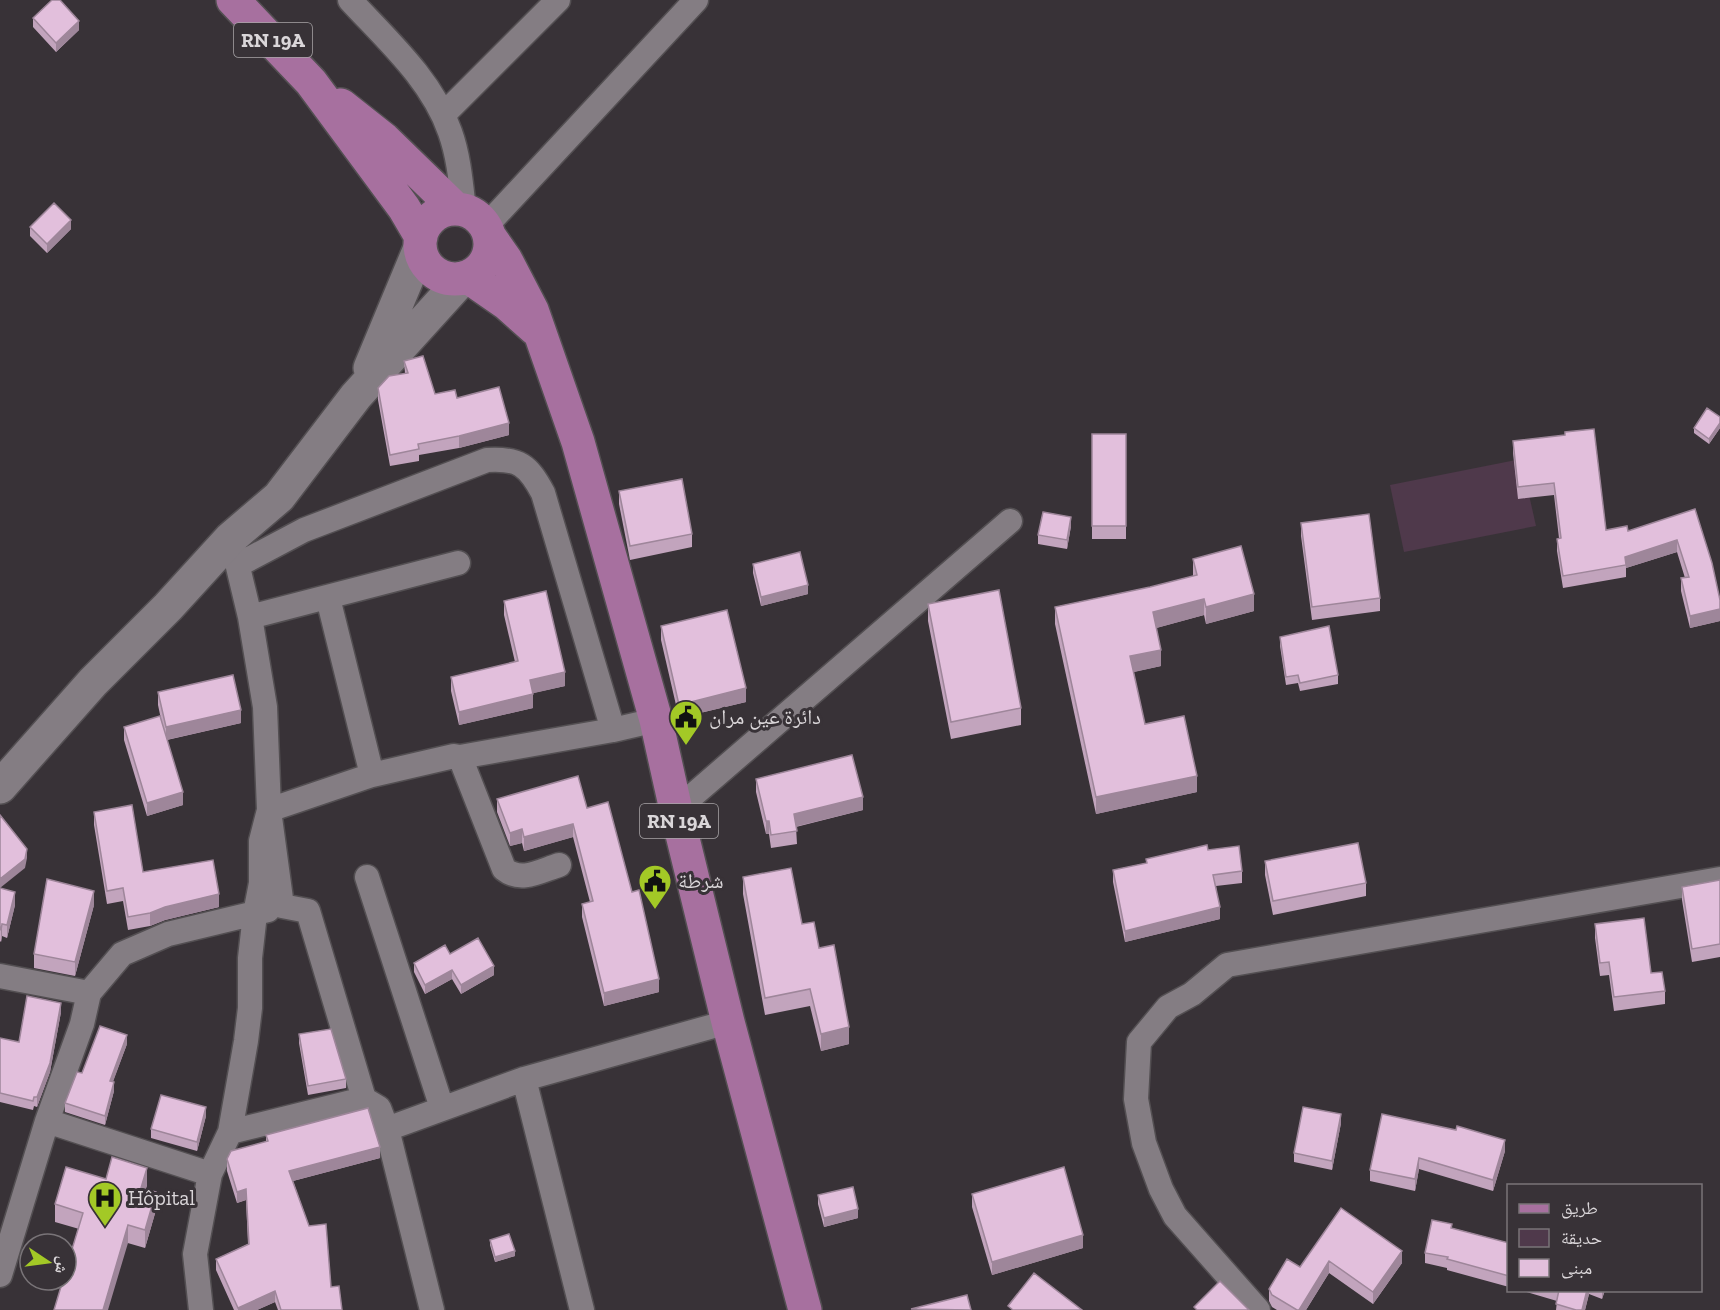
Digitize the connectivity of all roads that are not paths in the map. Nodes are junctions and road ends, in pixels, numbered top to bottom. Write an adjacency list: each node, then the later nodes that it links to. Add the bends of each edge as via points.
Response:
1 (233, 0): 5 (main road, RN 19A)
2 (350, 0): 6 (street, via 410,65)
3 (696, 0): 7 (street)
4 (551, 2): 6 (street)
5 (312, 82): 7 (main road, via 384,139); 8 (main road, via 404,208)
6 (443, 115): 7 (street)
7 (474, 220): 8 (main road, via 438,213 430,220); 9 (main road, via 490,250 485,262); 10 (main road, via 519,285)
8 (421, 242): 9 (main road, via 428,266 436,273 445,278); 11 (main road)
9 (466, 278): 10 (main road, via 507,304); 11 (main road)
10 (542, 336): 17 (main road, RN 19A, via 578,441)
11 (356, 396): 13 (main road)
12 (1010, 521): 23 (street)
13 (235, 552): 16 (street); 18 (street, via 487,460 505,459 522,465 533,474 543,493); 21 (main road, via 168,608 93,682)
14 (458, 563): 15 (street)
15 (328, 598): 16 (street); 20 (street)
16 (250, 617): 22 (street, via 265,707)
17 (656, 720): 18 (street); 23 (main road, RN 19A)
18 (613, 730): 19 (street)
19 (460, 757): 20 (street); 24 (street, via 504,869 524,876)
20 (372, 775): 22 (street)
21 (0, 787)
22 (269, 810): 27 (street); 28 (street, via 261,842 261,883)
23 (676, 810): 31 (main road, RN 19A)
24 (559, 865)
25 (367, 877): 34 (street)
26 (1720, 879): 44 (street, via 1227,965 1192,994 1168,1007 1139,1042 1136,1099 1144,1143 1175,1216)
27 (282, 906): 28 (street); 33 (street, via 308,911)
28 (255, 914): 30 (street, via 168,934 122,954); 37 (street, via 250,1008)
29 (0, 976): 30 (street)
30 (89, 993): 35 (street)
31 (728, 1022): 32 (street); 43 (main road, RN 19A)
32 (524, 1079): 34 (street); 42 (street)
33 (364, 1099): 36 (street, via 379,1108); 37 (street)
34 (442, 1108): 36 (street)
35 (47, 1121): 38 (street); 39 (street)
36 (387, 1129): 41 (street)
37 (230, 1132): 38 (street)
38 (210, 1174): 40 (street, via 195,1254)
39 (0, 1275)
40 (201, 1310)
41 (432, 1310)
42 (582, 1310)
43 (805, 1310)
44 (1258, 1310)

